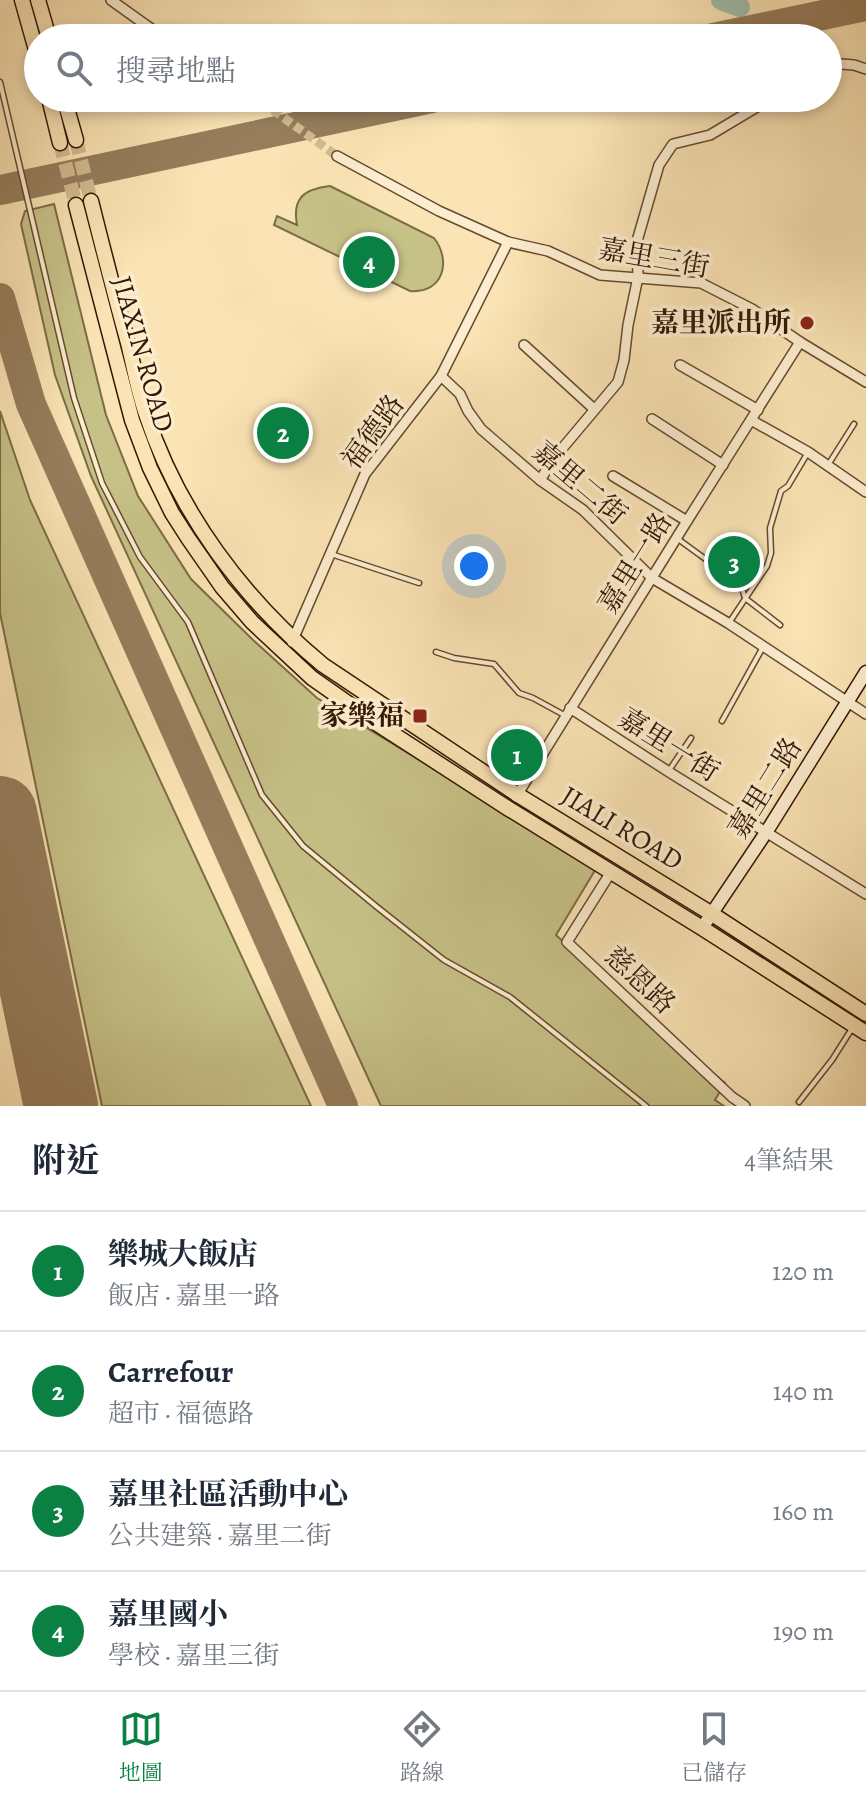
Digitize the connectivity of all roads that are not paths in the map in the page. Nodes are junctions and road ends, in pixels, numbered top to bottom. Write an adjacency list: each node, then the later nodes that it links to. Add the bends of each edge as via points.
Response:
1 (22, 0): 4 (main road)
2 (38, 0): 5 (main road)
3 (111, 0): 6 (street)
4 (29, 24)
5 (45, 24)
6 (144, 24)
7 (842, 64): 8 (street)
8 (866, 69)
9 (0, 82): 67 (lane, via 74,398 102,483 140,557 188,622 262,795 303,846 365,897 444,960 510,997)
10 (52, 112): 14 (main road)
11 (68, 112): 13 (main road)
12 (749, 112): 19 (street, via 710,135 673,144 659,165 637,241)
13 (76, 140)
14 (60, 143)
15 (337, 156): 18 (street, 嘉里三街)
16 (91, 201): 33 (main road, JIAXIN ROAD, via 146,414)
17 (76, 205): 37 (main road, JIAXIN ROAD, via 132,420)
18 (508, 242): 19 (street, 嘉里三街, via 548,251 600,275); 23 (street, 福德路)
19 (638, 277): 20 (street, 嘉里三街, via 701,283); 25 (street, via 618,382)
20 (800, 342): 24 (street, 嘉里三街); 26 (street, 嘉里一路)
21 (524, 345): 25 (street)
22 (680, 365): 26 (street)
23 (441, 376): 35 (street, 嘉里二街, via 460,394 481,429); 40 (street, 福德路, via 365,474)
24 (866, 382)
25 (594, 409): 35 (street)
26 (758, 410): 28 (street, 嘉里一路)
27 (652, 419): 31 (street)
28 (751, 420): 30 (street); 31 (street, 嘉里一路)
29 (854, 424): 32 (lane)
30 (808, 452): 32 (street); 43 (lane, via 781,491 770,528 767,566)
31 (723, 465): 38 (street, 嘉里一路)
32 (828, 465): 36 (street)
33 (167, 469): 46 (main road, JIALI ROAD, via 213,547)
34 (613, 476): 38 (street)
35 (540, 480): 41 (street, 嘉里二街, via 583,510)
36 (866, 492)
37 (172, 513): 48 (main road, JIALI ROAD, via 222,587)
38 (687, 521): 39 (street, 嘉里一路)
39 (678, 539): 41 (street, 嘉里一路); 43 (lane, via 741,585)
40 (331, 554): 42 (lane); 46 (street, 福德路)
41 (652, 578): 44 (street, 嘉里二街); 52 (street, 嘉里一路)
42 (419, 583)
43 (745, 598): 44 (lane); 45 (lane)
44 (728, 623): 47 (street, 嘉里二街)
45 (780, 625)
46 (293, 641): 48 (street, 福德路); 57 (main road, JIALI ROAD)
47 (763, 647): 51 (street, 嘉里二街); 54 (lane)
48 (281, 651): 58 (main road, JIALI ROAD, via 353,707)
49 (436, 652): 52 (lane, via 494,664 519,693)
50 (866, 672): 51 (street, 嘉里二路)
51 (847, 702): 53 (street, 嘉里二街); 59 (street, 嘉里二路)
52 (568, 712): 56 (street, 嘉里一街); 57 (street, 嘉里一路)
53 (866, 714)
54 (722, 721)
55 (691, 738): 56 (lane)
56 (669, 772): 59 (street, 嘉里一街)
57 (518, 795): 58 (street, 嘉里一路); 62 (main road, JIALI ROAD)
58 (509, 809): 60 (main road, JIALI ROAD)
59 (767, 831): 61 (street, 嘉里一街); 62 (street, 嘉里二路)
60 (611, 872): 63 (main road, JIALI ROAD); 68 (street, 慈恩路, via 567,942)
61 (866, 894)
62 (712, 914): 63 (street, 嘉里二路); 64 (main road, JIALI ROAD)
63 (702, 928): 65 (main road, JIALI ROAD)
64 (866, 1014)
65 (860, 1029): 66 (lane)
66 (799, 1102)
67 (646, 1106)
68 (745, 1106)

